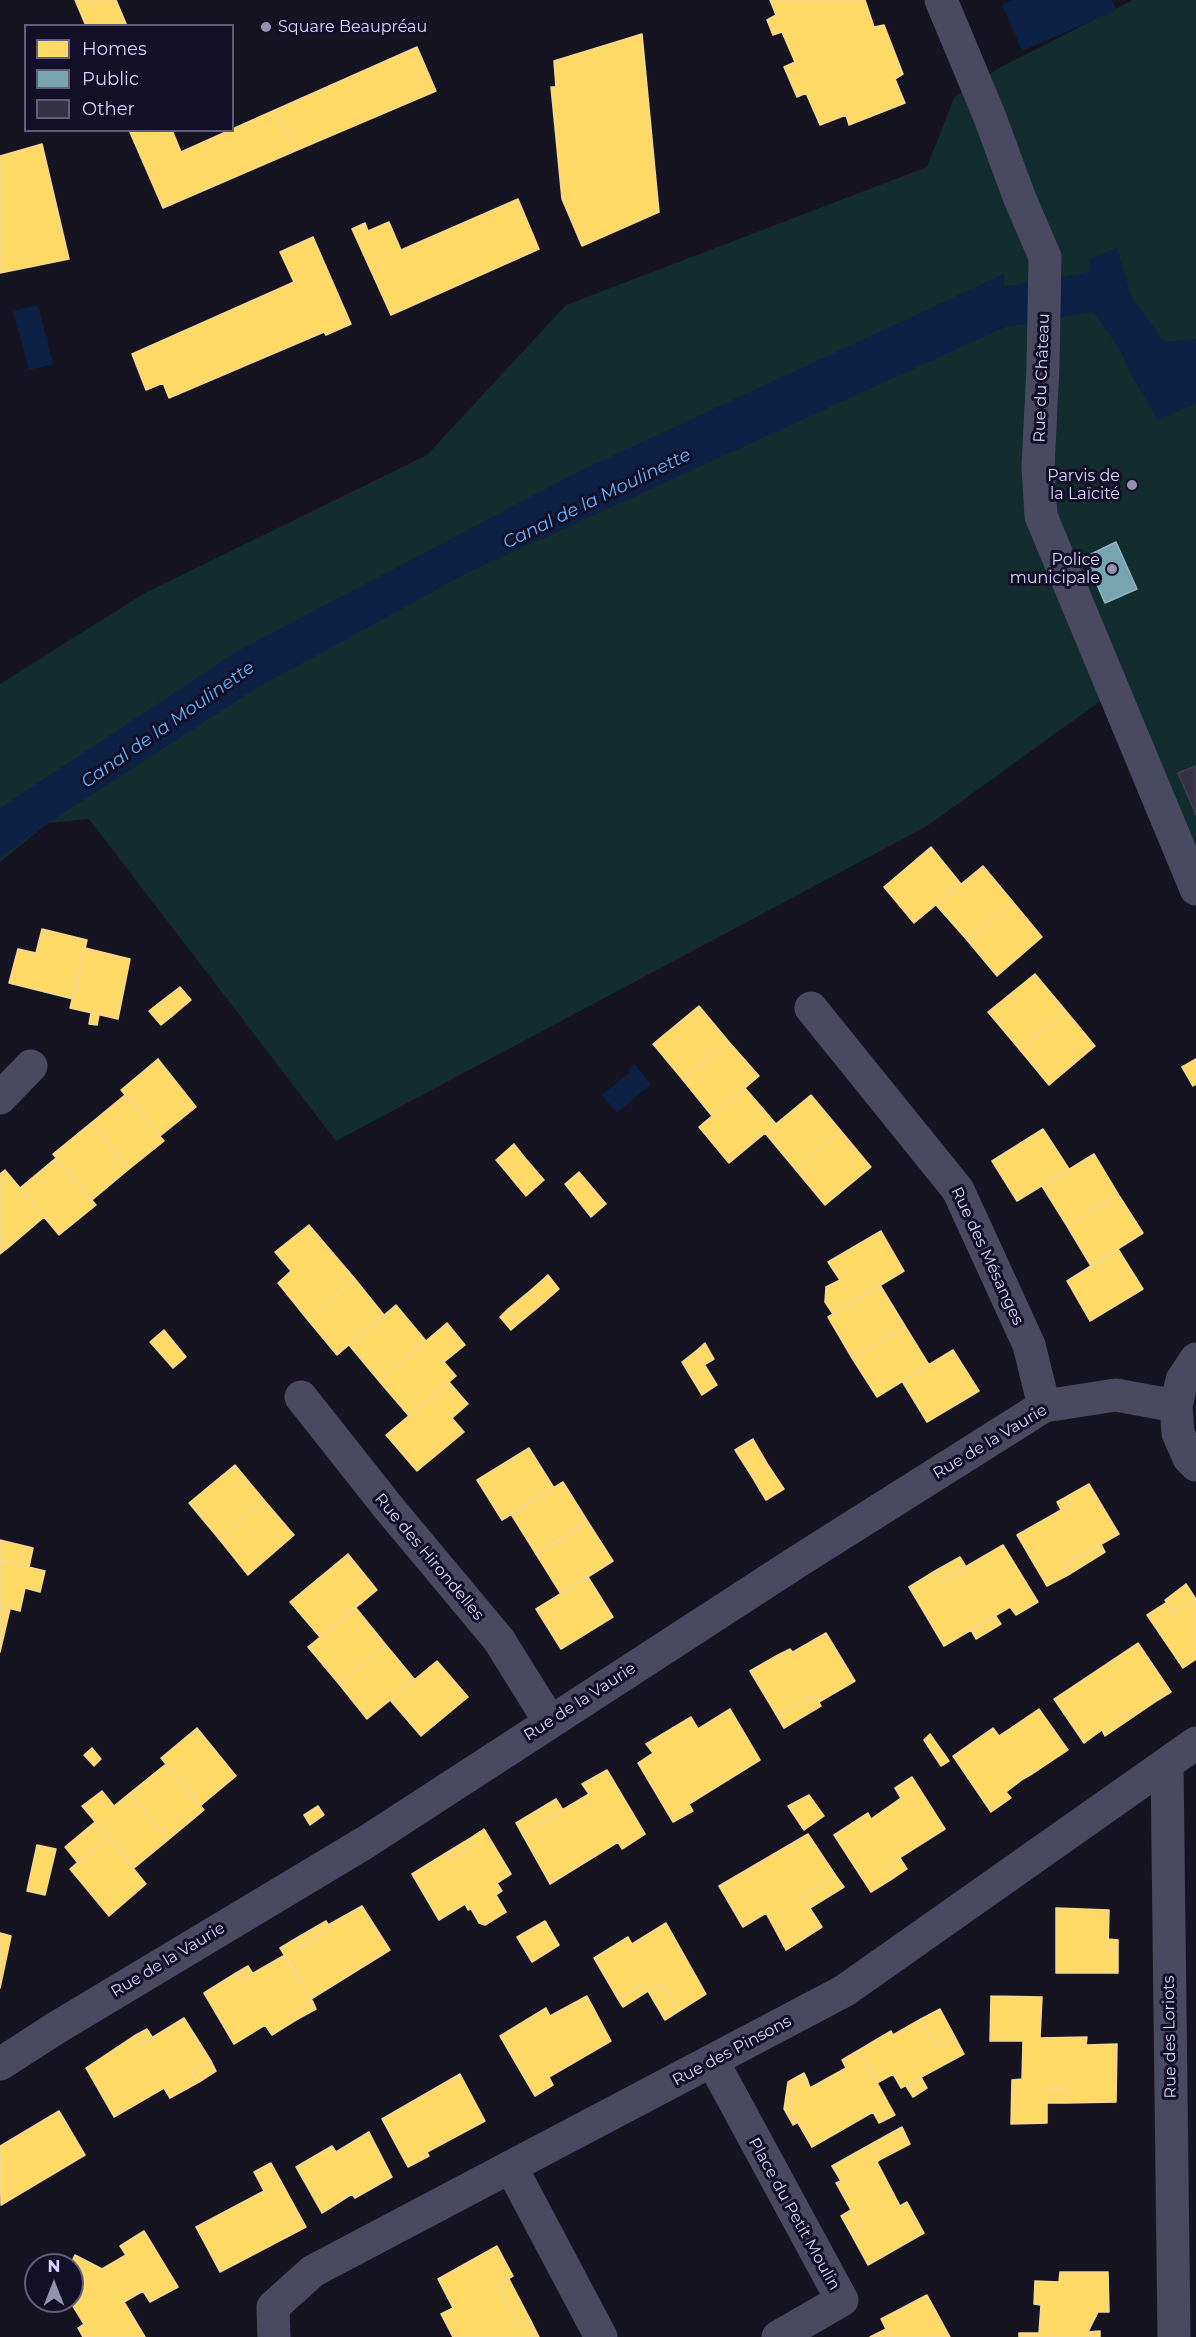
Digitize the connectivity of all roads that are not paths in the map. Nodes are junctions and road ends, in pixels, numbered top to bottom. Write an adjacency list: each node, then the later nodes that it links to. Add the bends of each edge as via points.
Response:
1 (941, 0): 2 (street, Rue du Château, via 1045,257 1038,467 1041,516)
2 (1196, 889)
3 (811, 1008): 8 (street, Rue des Mésanges, via 958,1190 1029,1346)
4 (31, 1066): 5 (street)
5 (0, 1098)
6 (1196, 1359): 9 (street, via 1182,1380)
7 (301, 1396): 11 (street, Rue des Hirondelles, via 499,1640)
8 (1044, 1406): 9 (street, Rue de la Vaurie, via 1116,1395); 11 (street, Rue de la Vaurie)
9 (1176, 1406): 10 (street, via 1178,1433)
10 (1196, 1465)
11 (550, 1722): 15 (street, Rue de la Vaurie, via 366,1842)
12 (1196, 1743): 13 (street, Rue des Pinsons)
13 (1167, 1764): 14 (street, Rue des Pinsons, via 844,1991); 17 (street, Rue des Loriots)
14 (713, 2062): 16 (street, Rue des Pinsons); 22 (street, Place du Petit Moulin, via 842,2300)
15 (0, 2064)
16 (511, 2167): 20 (street, Rue des Pinsons, via 313,2271 273,2307); 21 (street)
17 (1185, 2254): 19 (street, Rue des Loriots)
18 (1196, 2287): 19 (street, Rue des Loriots)
19 (1174, 2324)
20 (274, 2337)
21 (601, 2337)
22 (778, 2337)

